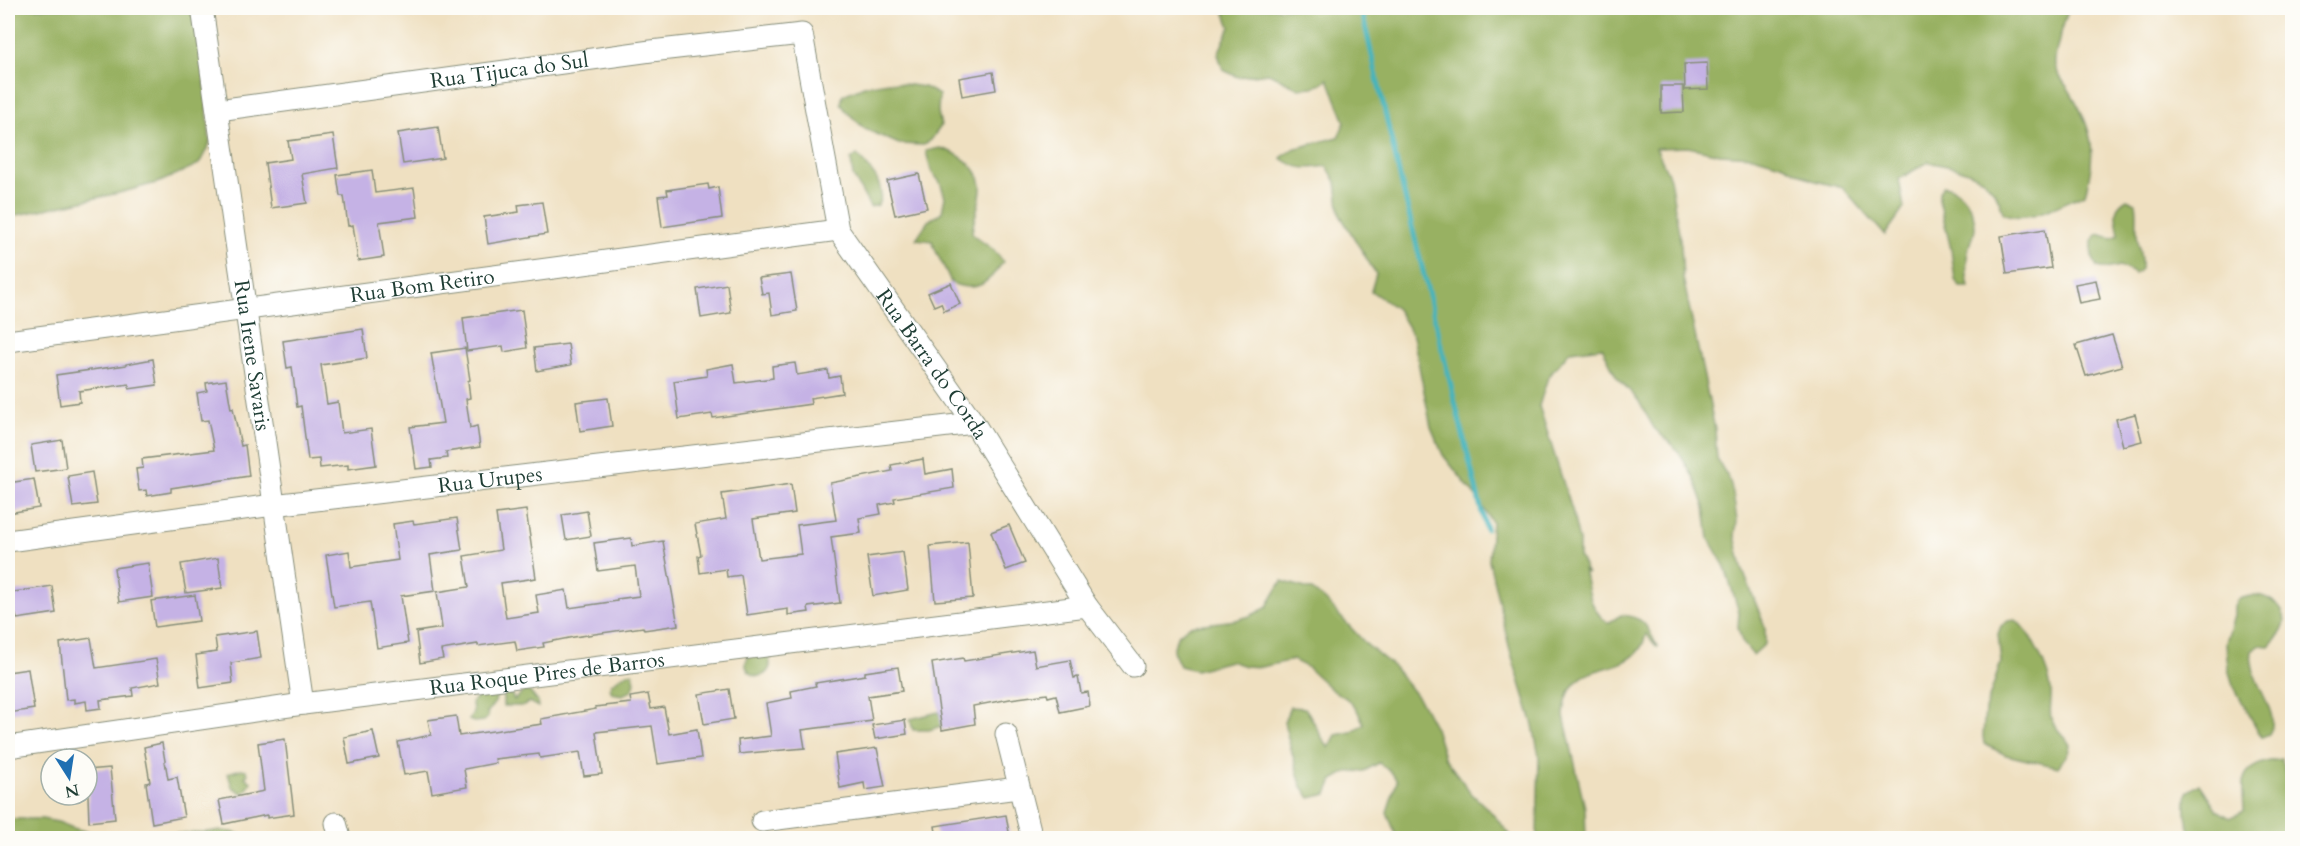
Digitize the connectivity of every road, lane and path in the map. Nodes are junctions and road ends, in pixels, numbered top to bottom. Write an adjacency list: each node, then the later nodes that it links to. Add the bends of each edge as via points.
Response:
1 (202, 8): 3 (street, Rua Irene Savaris)
2 (802, 34): 3 (street, Rua Tijuca do Sul); 4 (street, Rua Barra do Corda)
3 (218, 110): 5 (street, Rua Irene Savaris)
4 (838, 230): 5 (street, Rua Bom Retiro); 7 (street, Rua Barra do Corda)
5 (246, 309): 6 (street, Rua Bom Retiro); 8 (street, Rua Irene Savaris)
6 (8, 341)
7 (974, 423): 8 (street, Rua Urupes); 10 (street, Rua Barra do Corda)
8 (273, 505): 9 (street, Rua Urupes); 12 (street, Rua Irene Savaris)
9 (8, 541)
10 (1087, 606): 11 (street, Rua Barra do Corda); 12 (street, Rua Roque Pires de Barros)
11 (1133, 666)
12 (303, 704): 14 (street, Rua Roque Pires de Barros)
13 (1006, 734): 15 (street)
14 (8, 747)
15 (1018, 788): 16 (street); 17 (street)
16 (762, 821)
17 (1032, 838)

